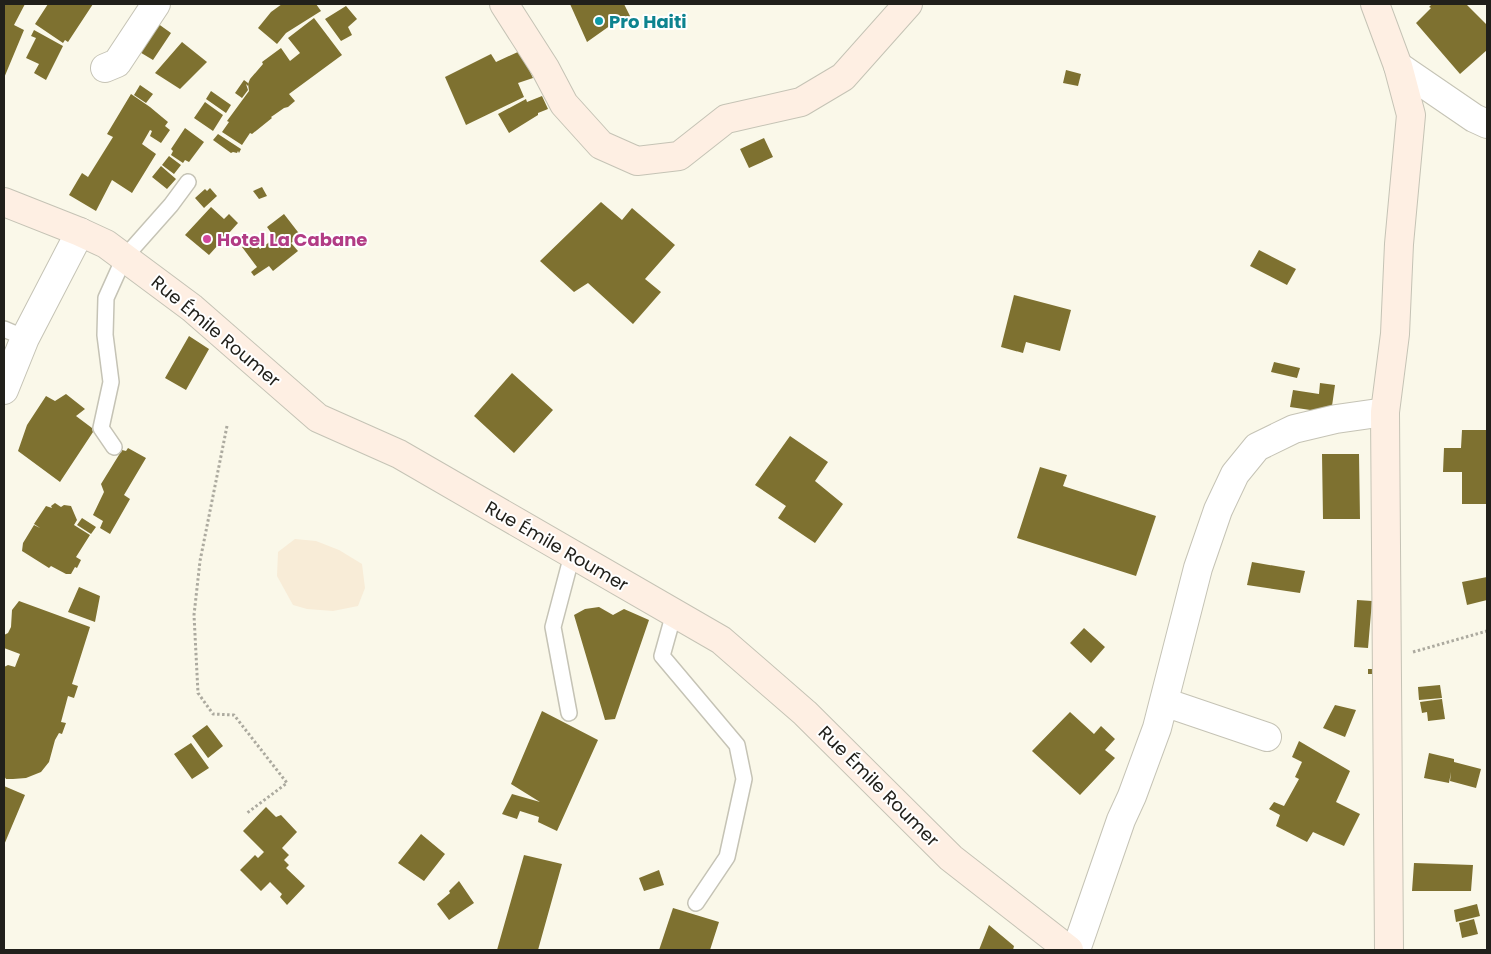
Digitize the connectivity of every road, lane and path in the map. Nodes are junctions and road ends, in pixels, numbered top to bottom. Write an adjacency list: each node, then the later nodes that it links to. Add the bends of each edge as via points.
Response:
1 (156, 4): 6 (street, via 117,63)
2 (504, 4): 3 (street, via 564,104 601,145 637,161 679,156 726,119 801,102 843,78)
3 (908, 4)
4 (1375, 4): 5 (street)
5 (1398, 66): 7 (street); 14 (street, via 1411,115 1399,244 1395,334)
6 (105, 68)
7 (1483, 120)
8 (188, 182): 11 (lane)
9 (4, 202): 10 (street, Rue Émile Roumer)
10 (80, 232): 11 (street, Rue Émile Roumer, via 106,244); 12 (street)
11 (124, 258): 16 (lane, via 106,298 105,335 111,382 101,428); 17 (street, Rue Émile Roumer, via 192,308 318,418 399,454)
12 (14, 333): 13 (street)
13 (4, 390)
14 (1385, 412): 20 (street); 21 (street, via 1336,418 1294,429 1257,447 1236,474 1218,510 1198,568)
15 (227, 426): 24 (path, via 200,562 194,615 198,693 213,714 234,715 287,783)
16 (114, 446)
17 (572, 555): 18 (street, Rue Émile Roumer); 22 (lane, via 553,627)
18 (674, 613): 25 (lane, via 662,656 737,746 744,779 727,857); 26 (street, Rue Émile Roumer, via 721,640 805,713 951,858)
19 (1487, 632): 20 (path)
20 (1388, 659): 28 (street)
21 (1164, 702): 23 (street); 27 (street)
22 (569, 713)
23 (1266, 737)
24 (247, 813)
25 (696, 903)
26 (1069, 950)
27 (1076, 950)
28 (1389, 950)

